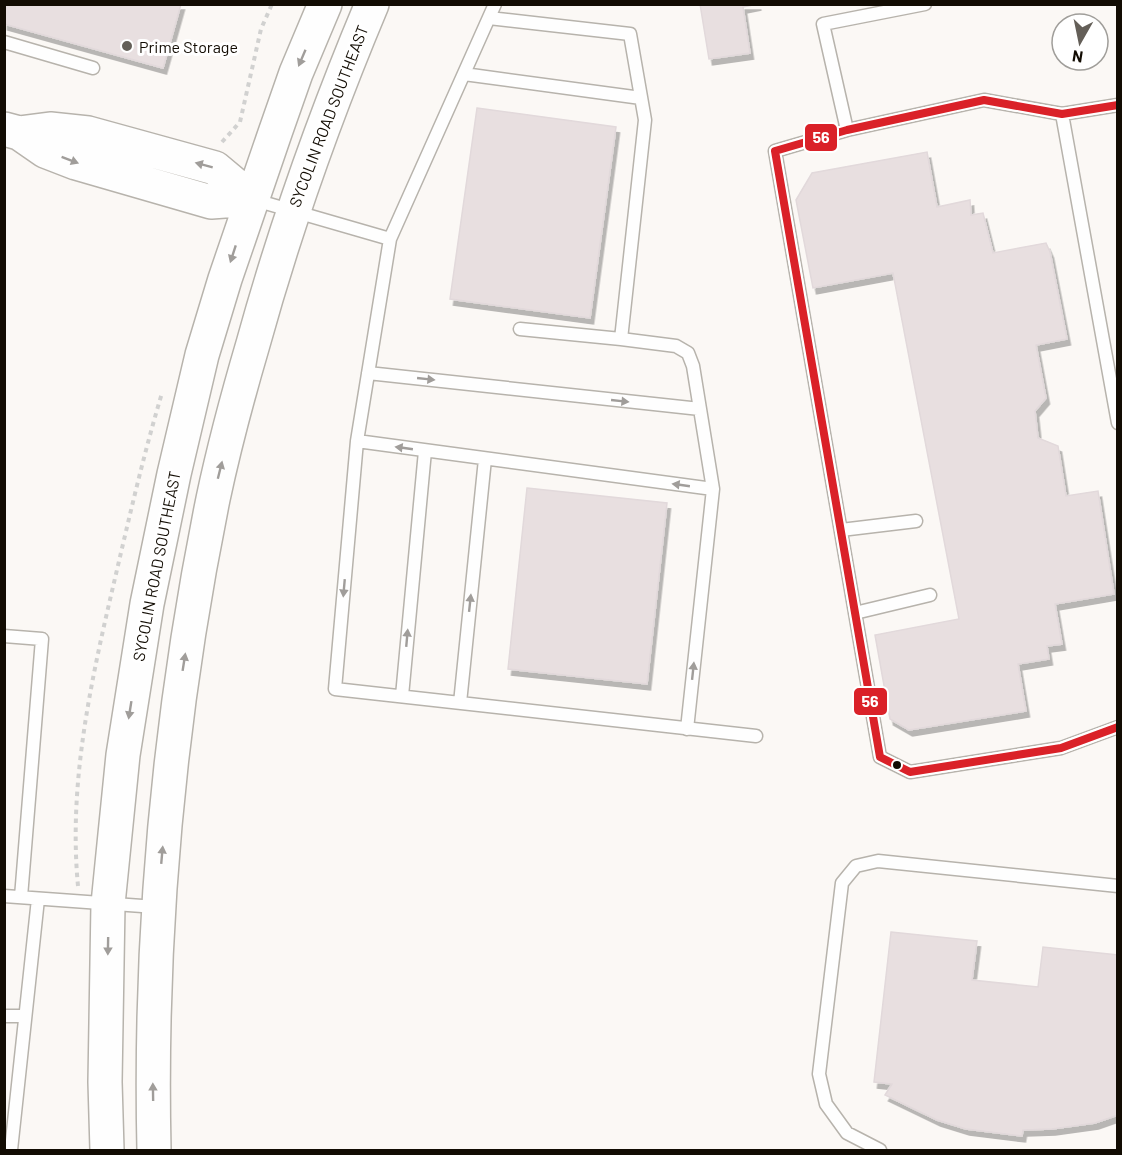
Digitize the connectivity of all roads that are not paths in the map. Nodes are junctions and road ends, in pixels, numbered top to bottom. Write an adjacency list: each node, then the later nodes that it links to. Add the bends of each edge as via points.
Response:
1 (325, 4): 14 (main road, SYCOLIN ROAD SOUTHEAST, one-way to 14)
2 (372, 4): 15 (main road, SYCOLIN ROAD SOUTHEAST)
3 (495, 4): 5 (lane)
4 (926, 4): 12 (lane, via 823,24)
5 (489, 18): 8 (lane); 9 (lane, via 630,34)
6 (4, 42): 7 (lane)
7 (93, 68)
8 (464, 74): 9 (lane); 16 (lane)
9 (641, 98): 18 (lane, via 645,120)
10 (1118, 105): 11 (lane)
11 (1062, 114): 12 (lane, via 984,100); 21 (lane)
12 (847, 130): 27 (lane, via 775,151)
13 (12, 131): 14 (main road, via 88,133 215,168)
14 (252, 199): 15 (lane); 40 (main road, SYCOLIN ROAD SOUTHEAST, one-way to 40, via 202,355 147,604 123,755)
15 (292, 211): 16 (lane); 41 (main road, SYCOLIN ROAD SOUTHEAST, one-way to 15, via 167,788 213,497)
16 (390, 239): 19 (lane)
17 (520, 329): 18 (lane)
18 (621, 339): 20 (lane, via 676,346 687,353)
19 (368, 373): 20 (lane, one-way to 20); 22 (lane)
20 (700, 410): 25 (lane)
21 (1118, 423)
22 (357, 441): 23 (lane, one-way to 22); 31 (lane, one-way to 31, via 335,689)
23 (425, 451): 24 (lane); 31 (lane, one-way to 23)
24 (485, 459): 25 (lane, one-way to 24); 32 (lane, one-way to 24)
25 (713, 489): 34 (lane, one-way to 25)
26 (916, 521): 27 (lane)
27 (841, 530): 29 (lane)
28 (930, 595): 29 (lane)
29 (855, 613): 33 (lane, via 880,757 910,772 1061,748)
30 (4, 636): 38 (lane, via 42,639)
31 (402, 696): 32 (lane)
32 (460, 703): 34 (lane)
33 (1118, 727)
34 (687, 729): 35 (lane)
35 (756, 736)
36 (1118, 886): 47 (lane, via 878,861 856,866 842,883 819,1074 826,1104 847,1134)
37 (4, 896): 38 (lane)
38 (21, 897): 39 (lane)
39 (38, 899): 40 (lane); 43 (lane)
40 (108, 904): 41 (lane); 45 (main road, SYCOLIN ROAD SOUTHEAST, one-way to 45)
41 (157, 907): 46 (main road, SYCOLIN ROAD SOUTHEAST, one-way to 41)
42 (4, 1016): 43 (lane)
43 (26, 1016): 44 (lane)
44 (12, 1150)
45 (107, 1150)
46 (154, 1150)
47 (880, 1150)

